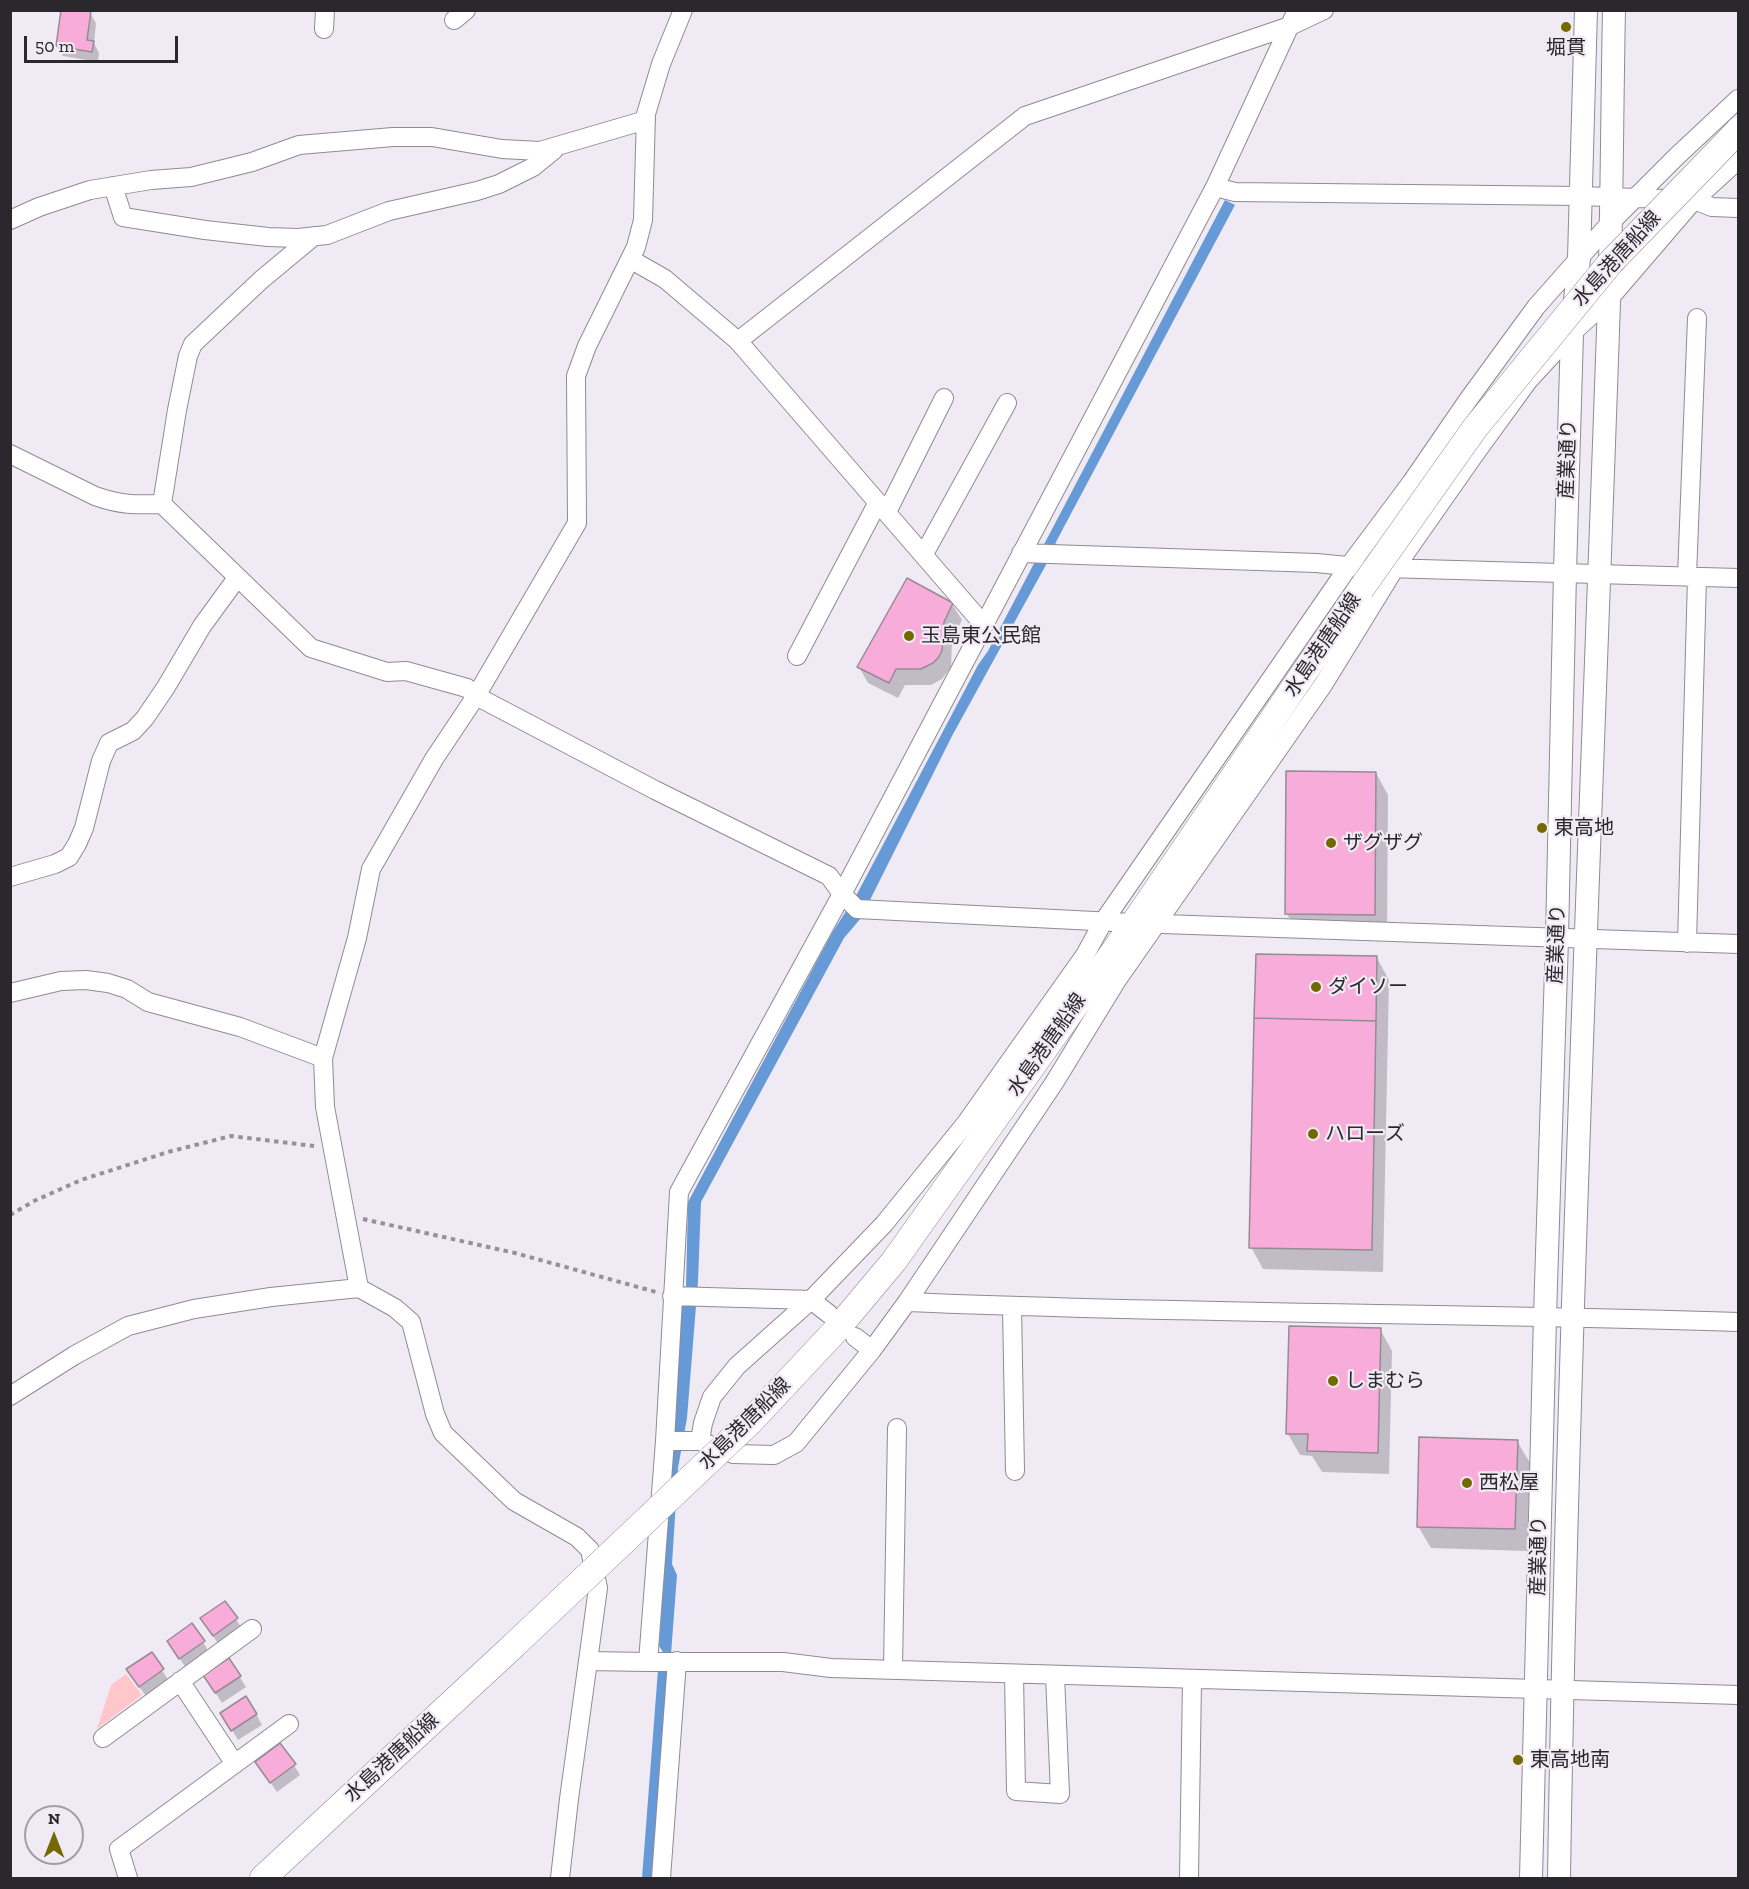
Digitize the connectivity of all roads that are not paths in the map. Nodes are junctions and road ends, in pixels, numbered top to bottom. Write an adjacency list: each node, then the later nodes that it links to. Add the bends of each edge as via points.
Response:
1 (326, 10): 7 (street)
2 (683, 10): 9 (street, via 661,64)
3 (1323, 10): 6 (street)
4 (1586, 10): 15 (street, 産業通り)
5 (1614, 10): 16 (street, 産業通り)
6 (1294, 18): 14 (street); 28 (street, via 1025,116)
7 (324, 29)
8 (1738, 99): 17 (street)
9 (646, 120): 11 (street); 24 (street, via 643,220)
10 (1738, 131): 49 (main road, 水島港唐船線, bridge, via 1611,262 1475,428 1361,589)
11 (569, 141): 13 (street, via 540,151 432,137 299,145 191,177); 22 (street, via 533,167 499,184 389,211 327,235)
12 (1738, 160): 18 (street)
13 (113, 186): 20 (street, via 90,190); 22 (street, via 123,217 268,237)
14 (1215, 188): 15 (street, via 1235,192); 34 (street)
15 (1580, 196): 16 (street); 23 (street, 産業通り)
16 (1610, 197): 17 (street); 21 (street, 産業通り)
17 (1634, 198): 18 (street); 21 (street)
18 (1694, 200): 19 (street, via 1712,207); 25 (street)
19 (1738, 208)
20 (10, 220)
21 (1611, 222): 23 (street); 25 (street, 産業通り)
22 (314, 236): 32 (street, via 193,344 177,410)
23 (1579, 258): 27 (street, 産業通り); 36 (street, via 1536,307)
24 (630, 259): 28 (street, via 665,279); 45 (street, via 576,376 577,523)
25 (1609, 299): 27 (street); 39 (street, 産業通り)
26 (1697, 318): 40 (street)
27 (1572, 333): 37 (street, via 1528,381); 38 (street, 産業通り)
28 (738, 341): 33 (street)
29 (944, 398): 33 (street)
30 (1007, 403): 35 (street)
31 (10, 454): 32 (street, via 108,501)
32 (162, 504): 41 (street)
33 (883, 507): 35 (street); 44 (street)
34 (1021, 553): 36 (street); 43 (street)
35 (924, 554): 43 (street)
36 (1348, 566): 37 (street); 48 (street)
37 (1395, 568): 38 (street); 49 (street, via 1323,685)
38 (1565, 572): 39 (street); 50 (street, 産業通り)
39 (1598, 574): 40 (street); 51 (street, 産業通り)
40 (1692, 577): 42 (street); 52 (street)
41 (237, 578): 45 (street, via 311,648 387,672 406,671 467,688); 46 (street, via 145,718 133,731 109,743 84,828 69,857)
42 (1738, 578)
43 (983, 624): 47 (street)
44 (797, 656)
45 (476, 696): 47 (street, via 829,876); 55 (street, via 434,759 371,869 357,938)
46 (10, 877)
47 (842, 894): 48 (street, via 857,909); 57 (street, via 679,1192)
48 (1103, 922): 49 (street); 58 (street, via 1085,955 966,1123 884,1224)
49 (1146, 924): 50 (street); 59 (street, via 1054,1083); 88 (main road, 水島港唐船線, bridge, via 894,1261 837,1329 750,1422)
50 (1557, 938): 51 (street); 62 (street, 産業通り)
51 (1587, 939): 52 (street); 63 (street, 産業通り)
52 (1687, 943): 53 (street)
53 (1738, 944)
54 (10, 993): 55 (street, via 61,981 108,983 148,1002 240,1027)
55 (323, 1058): 56 (street, via 325,1107)
56 (359, 1288): 67 (street, via 194,1309 128,1326); 73 (street, via 411,1322 443,1433 514,1501 577,1537 590,1550 598,1588)
57 (672, 1296): 58 (street); 69 (street)
58 (811, 1300): 61 (street); 70 (street, via 730,1373 712,1397)
59 (907, 1302): 60 (street); 66 (street)
60 (1012, 1306): 62 (street); 71 (street)
61 (829, 1314)
62 (1545, 1316): 63 (street); 81 (street, 産業通り)
63 (1573, 1317): 64 (street); 82 (street, 産業通り)
64 (1738, 1322)
65 (855, 1337): 66 (street)
66 (872, 1350): 70 (street, via 796,1443 774,1455 733,1454)
67 (10, 1396)
68 (897, 1428): 76 (street)
69 (665, 1441): 70 (street); 75 (street)
70 (700, 1441)
71 (1015, 1471)
72 (252, 1629): 80 (street)
73 (588, 1661): 75 (street); 89 (street)
74 (676, 1661): 75 (street); 76 (street, via 783,1662); 90 (street)
75 (648, 1662)
76 (893, 1670): 77 (street)
77 (1014, 1674): 78 (street); 78 (street, via 1016,1791 1060,1794)
78 (1055, 1675): 79 (street)
79 (1192, 1680): 81 (street); 91 (street)
80 (180, 1682): 85 (street); 86 (street)
81 (1536, 1689): 82 (street); 92 (street, 産業通り)
82 (1562, 1689): 83 (street); 93 (street, 産業通り)
83 (1738, 1695)
84 (289, 1724): 86 (street)
85 (103, 1738)
86 (235, 1764): 87 (street, via 119,1849)
87 (128, 1878)
88 (263, 1878)
89 (560, 1878)
90 (661, 1878)
91 (1189, 1878)
92 (1531, 1878)
93 (1559, 1878)

